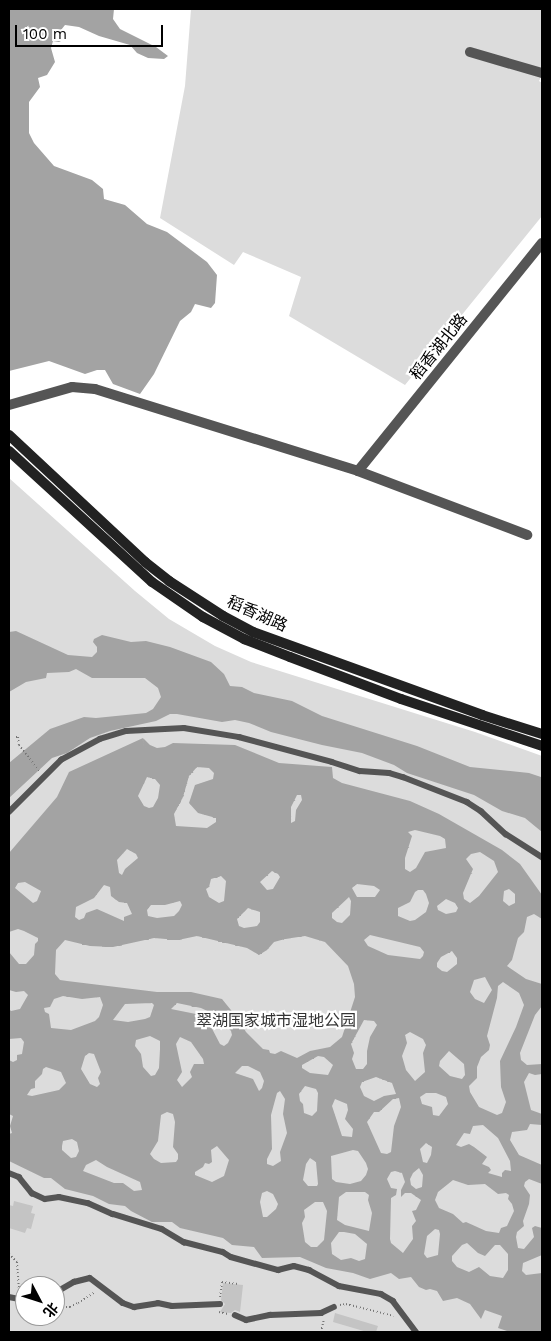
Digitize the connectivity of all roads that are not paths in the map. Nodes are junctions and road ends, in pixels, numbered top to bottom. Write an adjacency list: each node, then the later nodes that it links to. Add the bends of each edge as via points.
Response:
1 (470, 52): 2 (street)
2 (542, 73)
3 (542, 242): 7 (street, 稻香湖北路)
4 (9, 404): 7 (street, via 72,387 95,389)
5 (9, 435): 9 (street, 稻香湖路, via 146,562 223,616 253,632)
6 (9, 451): 10 (street, 稻香湖路, via 152,582 203,617 244,639 290,657 401,699)
7 (358, 471): 8 (street)
8 (527, 535)
9 (542, 734)
10 (542, 746)
11 (9, 812): 12 (lane, via 61,760 100,739 126,731 184,728 239,737 360,772 403,777 467,802 506,834)
12 (542, 857)
13 (9, 1173): 18 (lane, via 19,1177 32,1193 46,1198 59,1197 88,1203 162,1229 184,1242 231,1257 278,1270 294,1266 339,1286 381,1294 394,1301)
14 (65, 1287): 15 (lane, via 90,1278 123,1303 134,1307 158,1303 172,1306)
15 (220, 1304)
16 (334, 1307): 17 (lane, via 321,1313 270,1315 246,1320)
17 (235, 1315)
18 (416, 1332)

